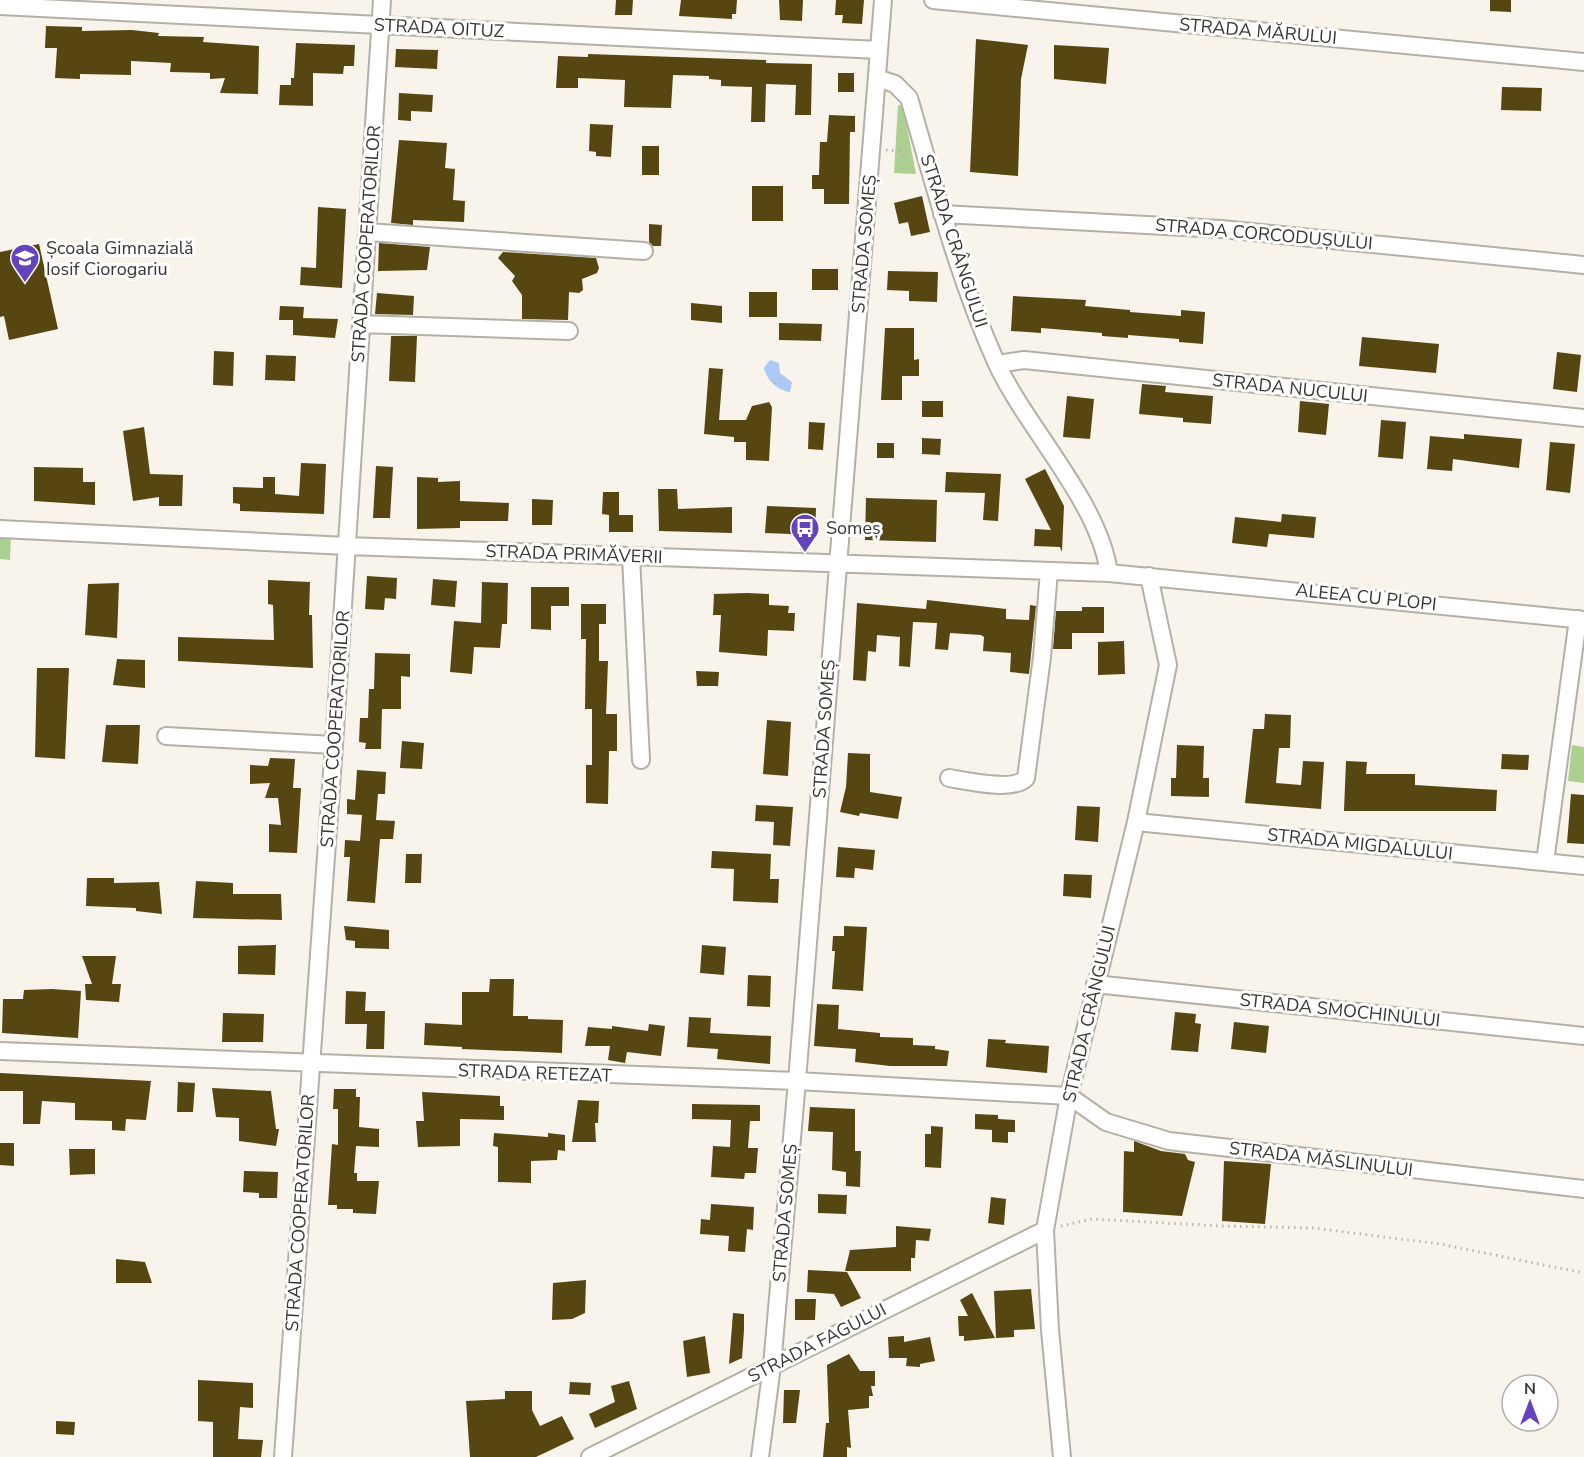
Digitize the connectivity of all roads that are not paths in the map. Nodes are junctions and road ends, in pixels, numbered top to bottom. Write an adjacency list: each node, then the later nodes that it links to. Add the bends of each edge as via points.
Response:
1 (382, 0): 5 (street, STRADA COOPERATORILOR)
2 (883, 0): 6 (street, STRADA SOMEȘ)
3 (933, 0): 7 (street, STRADA MĂRULUI)
4 (0, 6): 5 (street, STRADA OITUZ)
5 (381, 25): 6 (street, STRADA OITUZ); 10 (street, STRADA COOPERATORILOR)
6 (878, 50): 8 (street, STRADA SOMEȘ)
7 (1584, 62)
8 (877, 78): 9 (street, STRADA CRÂNGULUI, via 895,84 909,98); 20 (street, STRADA SOMEȘ)
9 (942, 214): 12 (street, STRADA CORCODUȘULUI, via 1221,229); 15 (street, STRADA CRÂNGULUI, via 970,300)
10 (367, 232): 11 (street); 13 (street, STRADA COOPERATORILOR)
11 (644, 251)
12 (1584, 265)
13 (361, 324): 14 (street); 18 (street, STRADA COOPERATORILOR)
14 (569, 331)
15 (997, 364): 16 (street, STRADA NUCULUI, via 1024,360); 22 (street, STRADA CRÂNGULUI, via 1092,521 1107,556)
16 (1584, 418)
17 (0, 529): 18 (street, STRADA PRIMĂVERII)
18 (347, 546): 19 (street, STRADA PRIMĂVERII); 26 (street, STRADA COOPERATORILOR)
19 (631, 556): 20 (street, STRADA PRIMĂVERII); 27 (street)
20 (837, 565): 21 (street, STRADA PRIMĂVERII); 36 (street, STRADA SOMEȘ)
21 (1048, 571): 22 (street, STRADA PRIMĂVERII); 28 (street, via 1042,657 1026,778 1022,783 1008,785)
22 (1109, 573): 23 (street, STRADA PRIMĂVERII)
23 (1149, 576): 24 (street, ALEEA CU PLOPI); 29 (street, STRADA CRÂNGULUI, via 1168,665)
24 (1581, 620): 30 (street)
25 (166, 736): 26 (street)
26 (334, 745): 35 (street, STRADA COOPERATORILOR)
27 (641, 760)
28 (949, 778)
29 (1136, 822): 30 (street, STRADA MIGDALULUI); 32 (street, STRADA CRÂNGULUI)
30 (1545, 862): 31 (street, STRADA MIGDALULUI)
31 (1584, 866)
32 (1095, 984): 33 (street, STRADA SMOCHINULUI); 37 (street, STRADA CRÂNGULUI)
33 (1584, 1036)
34 (0, 1051): 35 (street, STRADA RETEZAT)
35 (311, 1065): 36 (street, STRADA RETEZAT); 41 (street, STRADA COOPERATORILOR)
36 (797, 1082): 37 (street, STRADA RETEZAT); 40 (street, STRADA SOMEȘ)
37 (1070, 1096): 38 (street, STRADA MĂSLINULUI, via 1106,1122 1169,1142); 39 (street, STRADA CRÂNGULUI)
38 (1584, 1189)
39 (1045, 1230): 40 (street, STRADA FAGULUI); 44 (street, STRADA CRÂNGULUI)
40 (772, 1366): 42 (street, STRADA FAGULUI); 43 (street, STRADA SOMEȘ)
41 (283, 1457)
42 (590, 1457)
43 (760, 1457)
44 (1062, 1457)

